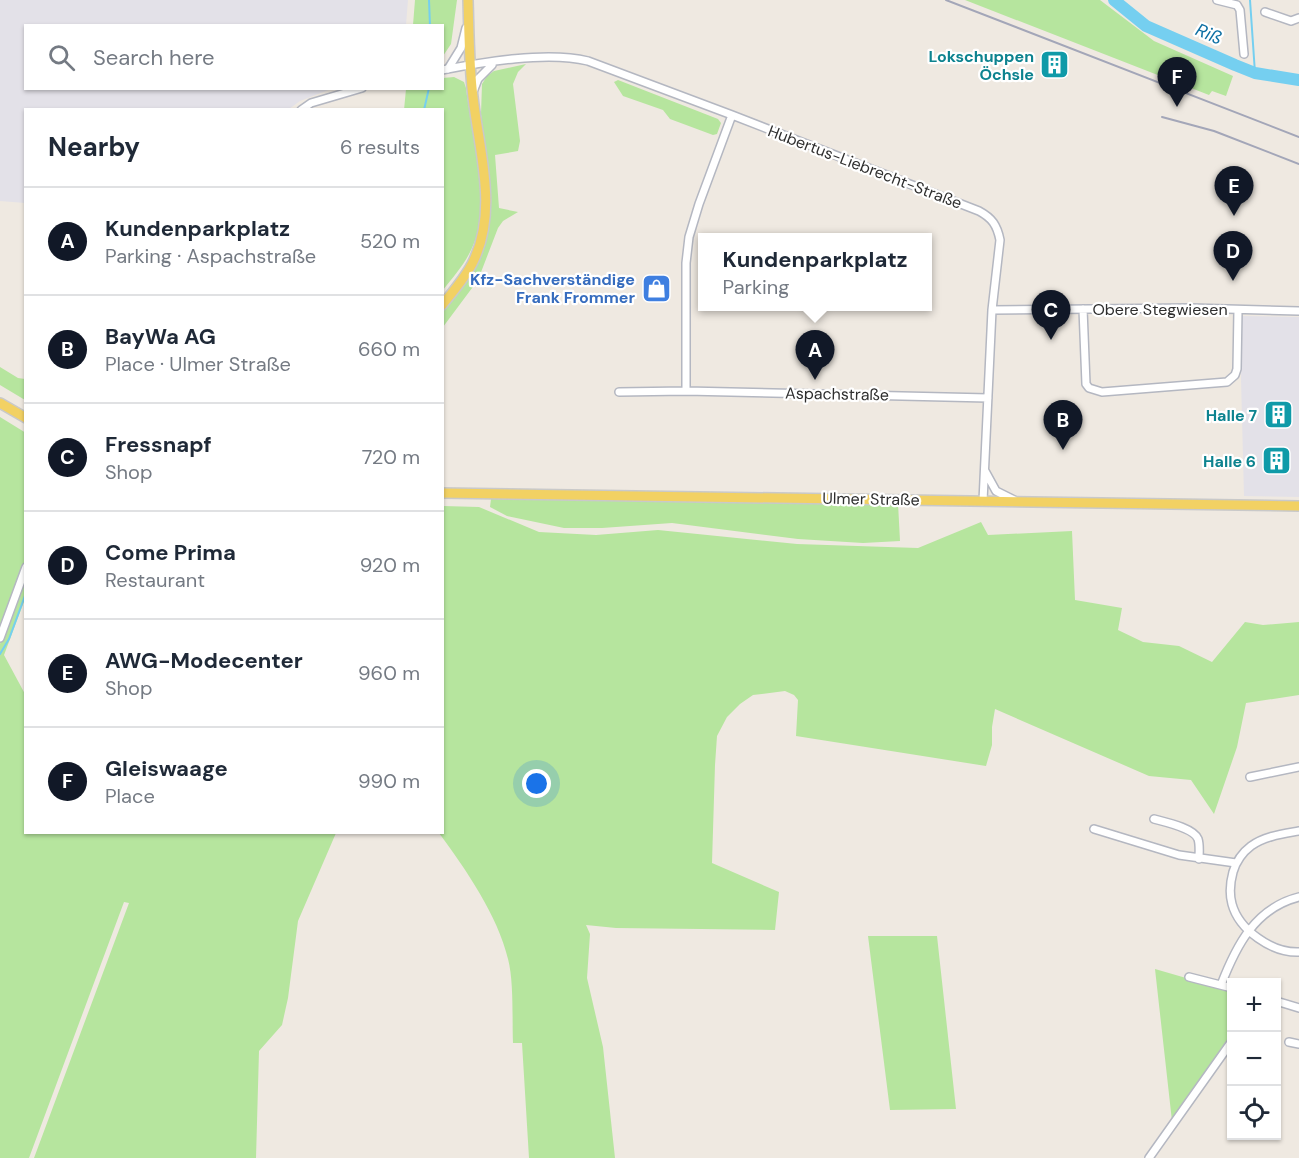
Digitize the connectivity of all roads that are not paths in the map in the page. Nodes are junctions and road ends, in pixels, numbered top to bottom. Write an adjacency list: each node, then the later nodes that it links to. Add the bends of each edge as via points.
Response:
1 (468, 0): 5 (main road)
2 (1217, 0): 6 (street, via 1237,5 1240,10)
3 (1265, 12): 4 (street, via 1291,21)
4 (1299, 18)
5 (469, 20): 8 (main road); 9 (street, Hubertus-Liebrecht-Straße, via 461,48)
6 (1244, 54)
7 (496, 62): 8 (street, Hubertus-Liebrecht-Straße); 11 (street, via 478,79); 13 (street, Hubertus-Liebrecht-Straße, via 573,58)
8 (471, 66): 9 (street, Hubertus-Liebrecht-Straße); 11 (main road)
9 (445, 69)
10 (355, 90): 12 (street)
11 (472, 94): 14 (main road, via 486,193 483,235 472,264)
12 (304, 108)
13 (732, 115): 17 (street, Hubertus-Liebrecht-Straße, via 988,216 1000,240); 19 (street, via 689,237)
14 (444, 302)
15 (1083, 309): 16 (street, Obere Stegwiesen); 16 (street, Obere Stegwiesen, via 1086,384 1102,392 1227,382 1237,369); 17 (street, Obere Stegwiesen)
16 (1238, 309): 18 (street, Obere Stegwiesen)
17 (992, 310): 21 (street, Hubertus-Liebrecht-Straße)
18 (1299, 311)
19 (686, 391): 20 (street, Aspachstraße); 21 (street, Aspachstraße)
20 (620, 392)
21 (988, 398): 24 (street, Hubertus-Liebrecht-Straße)
22 (0, 403): 23 (main road)
23 (24, 416)
24 (984, 469): 26 (street, Hubertus-Liebrecht-Straße); 27 (street, via 996,491)
25 (444, 493): 26 (main road, Ulmer Straße)
26 (983, 501): 27 (main road, Ulmer Straße)
27 (1016, 501): 28 (main road, Ulmer Straße)
28 (1299, 506)
29 (24, 572): 30 (street)
30 (0, 638)
31 (1299, 767): 32 (street)
32 (1250, 777)
33 (1154, 819): 36 (street, via 1196,835)
34 (1094, 829): 36 (street)
35 (1299, 831): 37 (street, via 1262,839)
36 (1199, 859): 37 (street)
37 (1236, 863): 39 (street, via 1229,892 1238,918)
38 (1299, 897): 39 (street, via 1272,909)
39 (1249, 930): 40 (street, via 1269,944); 42 (street, via 1234,952)
40 (1299, 952)
41 (1190, 977): 42 (street)
42 (1221, 985): 43 (street)
43 (1227, 987)
44 (1281, 1003): 45 (street)
45 (1299, 1008)
46 (1289, 1042): 47 (street)
47 (1299, 1044)
48 (1227, 1048): 49 (street)
49 (1149, 1158)

